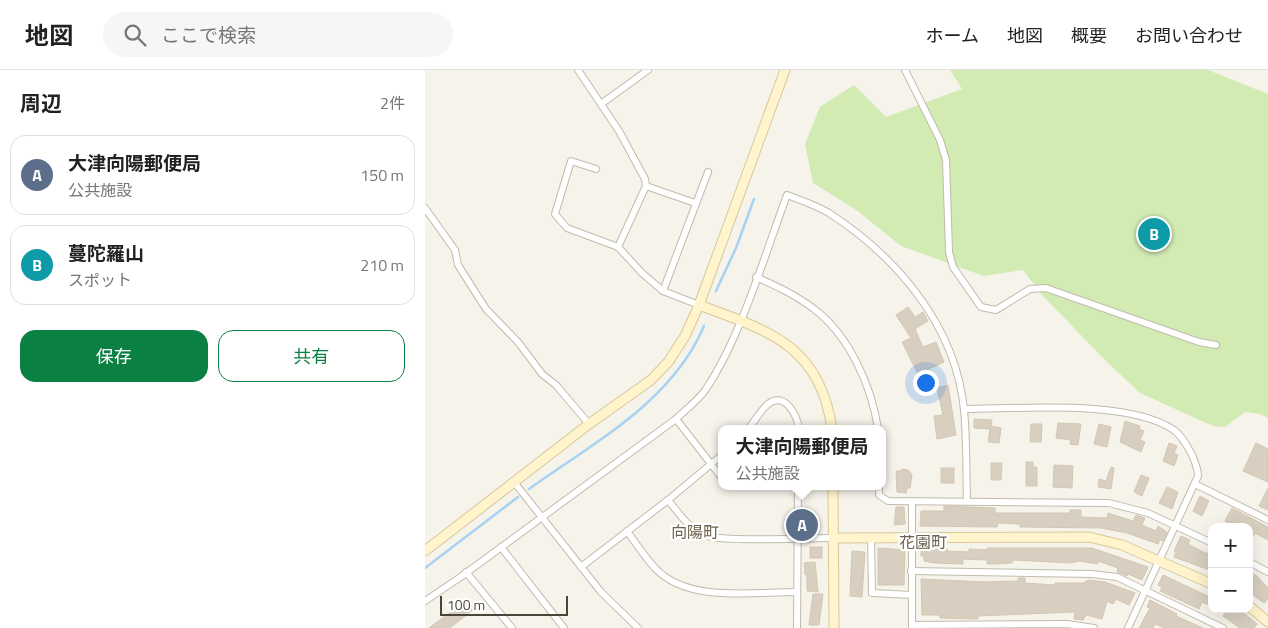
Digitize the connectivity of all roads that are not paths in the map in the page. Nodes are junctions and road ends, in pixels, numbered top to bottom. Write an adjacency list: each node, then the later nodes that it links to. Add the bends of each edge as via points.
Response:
1 (578, 70): 5 (street)
2 (648, 70): 5 (street)
3 (785, 70): 14 (street)
4 (905, 70): 16 (street, via 940,140 946,160 951,260 981,308 997,310 1030,289 1046,288 1199,342)
5 (601, 104): 8 (street, via 619,131)
6 (596, 169): 11 (street, via 571,161 555,214 567,228)
7 (708, 172): 9 (street)
8 (646, 186): 9 (street); 11 (street)
9 (695, 202): 13 (street)
10 (425, 208): 19 (street, via 455,250 458,265 486,309)
11 (618, 246): 13 (street)
12 (756, 277): 15 (street); 17 (street, via 787,194 827,212 894,264 915,290 940,330 952,358); 23 (street, via 785,290 815,310 835,330 867,383)
13 (663, 291): 14 (street)
14 (699, 305): 15 (street); 19 (street, via 685,336 651,380)
15 (740, 320): 18 (street, via 705,390); 22 (street, via 767,330 806,363 828,402)
16 (1216, 345)
17 (964, 409): 28 (street, via 1090,409 1152,420 1183,438 1198,471); 34 (street)
18 (676, 418): 25 (street); 35 (street)
19 (589, 424): 27 (street)
20 (751, 425): 21 (street, via 761,410 779,400 794,412)
21 (798, 425)
22 (832, 425)
23 (877, 425)
24 (718, 459): 25 (street)
25 (712, 464): 26 (street); 32 (street)
26 (718, 472)
27 (514, 482): 35 (street); 45 (street)
28 (1195, 484): 36 (street); 37 (street)
29 (798, 490): 41 (street)
30 (833, 490): 42 (street)
31 (879, 490): 33 (street, via 879,495 888,501)
32 (668, 500): 38 (street); 41 (street, via 690,526 702,534 721,538)
33 (912, 501): 34 (street); 39 (street)
34 (967, 501): 37 (street, via 1109,503 1148,513)
35 (541, 517): 44 (street); 48 (street)
36 (1268, 520)
37 (1175, 526): 43 (street); 46 (street)
38 (627, 531): 48 (street); 54 (street, via 656,569 671,582 689,589 704,592)
39 (911, 536): 40 (street); 46 (street, via 1089,537 1123,544); 49 (street)
40 (871, 537): 42 (street); 55 (street, via 872,593)
41 (797, 538): 42 (street); 54 (street)
42 (833, 538): 64 (street)
43 (1208, 542)
44 (501, 547): 50 (street); 61 (street)
45 (425, 550)
46 (1160, 560): 52 (street); 53 (street)
47 (1253, 564): 51 (street)
48 (581, 567): 62 (street, via 623,616)
49 (911, 571): 53 (street, via 1092,574 1117,577); 55 (street)
50 (466, 572): 56 (street); 60 (street)
51 (1268, 572)
52 (1208, 582)
53 (1145, 591): 66 (street); 67 (street)
54 (796, 592): 63 (street)
55 (912, 595): 59 (street)
56 (425, 601)
57 (1253, 609): 58 (street)
58 (1268, 622)
59 (912, 626): 65 (street, via 1067,624)
60 (513, 628)
61 (564, 628)
62 (638, 628)
63 (797, 628)
64 (834, 628)
65 (1093, 628)
66 (1127, 628)
67 (1223, 628)

